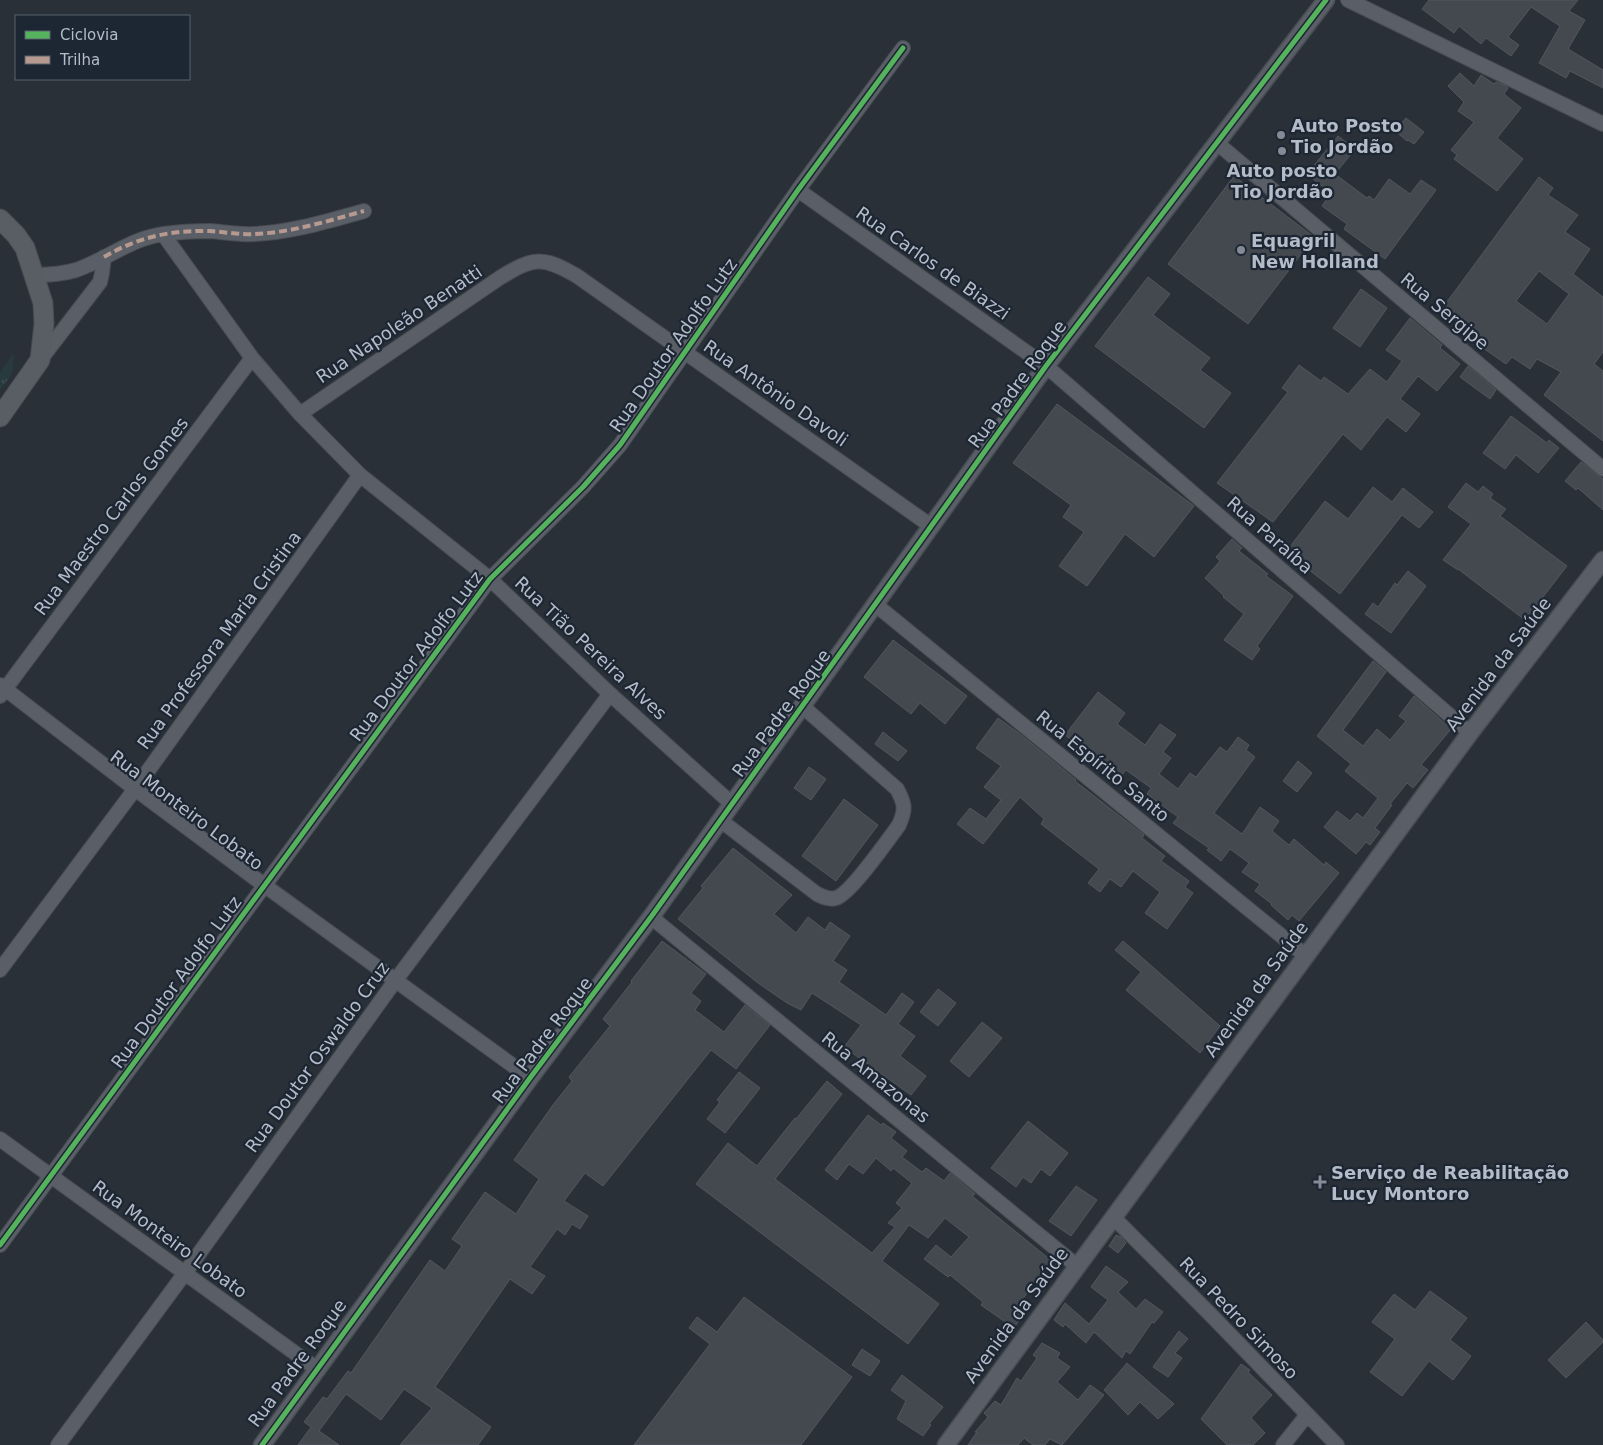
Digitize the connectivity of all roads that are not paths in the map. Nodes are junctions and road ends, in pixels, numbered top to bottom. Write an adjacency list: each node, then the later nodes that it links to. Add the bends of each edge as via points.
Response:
1 (1326, 0): 5 (street, Rua Padre Roque)
2 (1348, 0): 4 (street)
3 (903, 48): 6 (street, Rua Doutor Adolfo Lutz)
4 (1603, 124)
5 (1217, 143): 16 (street, Rua Padre Roque); 19 (street, Rua Sergipe)
6 (798, 190): 13 (street, Rua Doutor Adolfo Lutz); 16 (street, Rua Carlos de Biazzi)
7 (364, 210): 9 (street, via 298,229 254,234 207,231)
8 (0, 219): 12 (main road, via 25,248)
9 (163, 234): 10 (street, via 142,238); 14 (street, Rua Tião Pereira Alves)
10 (104, 257): 12 (street, via 73,271); 15 (street, via 100,282)
11 (519, 266): 13 (street, Rua Antônio Davoli, via 536,261 559,265); 17 (street, Rua Napoleão Benatti)
12 (34, 275): 15 (main road, via 43,303)
13 (685, 352): 21 (street, Rua Antônio Davoli); 23 (street, Rua Doutor Adolfo Lutz, via 620,446 584,487)
14 (252, 358): 17 (street, Rua Tião Pereira Alves); 25 (street, Rua Maestro Carlos Gomes)
15 (40, 360): 18 (main road)
16 (1046, 366): 21 (street, Rua Padre Roque); 28 (street, Rua Paraíba)
17 (300, 414): 20 (street, Rua Tião Pereira Alves)
18 (0, 417)
19 (1603, 469)
20 (360, 475): 23 (street, Rua Tião Pereira Alves); 29 (street, Rua Professora Maria Cristina)
21 (931, 526): 24 (street, Rua Padre Roque)
22 (1603, 560): 28 (street, Avenida da Saúde)
23 (490, 579): 26 (street, Rua Tião Pereira Alves); 32 (street, Rua Doutor Adolfo Lutz)
24 (876, 605): 27 (street, Rua Padre Roque); 34 (street, Rua Espírito Santo)
25 (2, 690): 29 (street, Rua Monteiro Lobato)
26 (610, 694): 30 (street, Rua Tião Pereira Alves); 36 (street, Rua Doutor Oswaldo Cruz)
27 (802, 706): 30 (street, Rua Padre Roque); 31 (street, via 897,789 905,806 899,825 848,891 827,899)
28 (1470, 733): 34 (street, Avenida da Saúde)
29 (135, 789): 32 (street, Rua Monteiro Lobato); 35 (street, Rua Professora Maria Cristina)
30 (732, 804): 31 (street, Rua Padre Roque)
31 (720, 820): 33 (street, Rua Padre Roque)
32 (264, 886): 36 (street, Rua Monteiro Lobato); 39 (street, Rua Doutor Adolfo Lutz)
33 (651, 917): 37 (street, Rua Padre Roque); 42 (street, Rua Amazonas)
34 (1306, 956): 40 (street, Avenida da Saúde)
35 (0, 970)
36 (395, 981): 37 (street, Rua Monteiro Lobato); 43 (street, Rua Doutor Oswaldo Cruz)
37 (530, 1078): 44 (street, Rua Padre Roque)
38 (0, 1139): 39 (street, Rua Monteiro Lobato)
39 (51, 1175): 41 (street, Rua Doutor Adolfo Lutz); 43 (street, Rua Monteiro Lobato)
40 (1113, 1217): 42 (street, Avenida da Saúde); 45 (street, Rua Pedro Simoso)
41 (0, 1245)
42 (1076, 1266): 48 (street, Avenida da Saúde)
43 (185, 1273): 44 (street, Rua Monteiro Lobato); 46 (street, Rua Doutor Oswaldo Cruz)
44 (317, 1369): 47 (street, Rua Padre Roque)
45 (1307, 1415): 49 (street); 50 (street, Rua Pedro Simoso)
46 (58, 1445)
47 (262, 1445)
48 (946, 1445)
49 (1283, 1445)
50 (1337, 1445)

